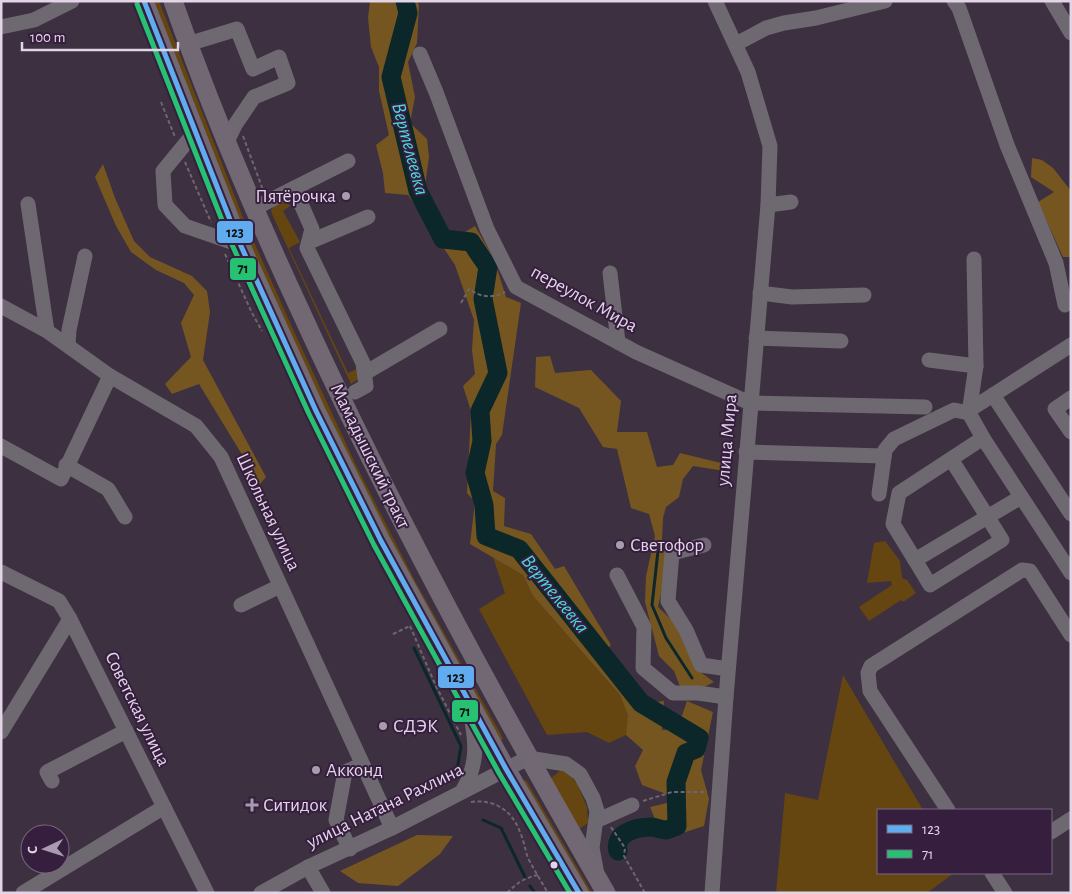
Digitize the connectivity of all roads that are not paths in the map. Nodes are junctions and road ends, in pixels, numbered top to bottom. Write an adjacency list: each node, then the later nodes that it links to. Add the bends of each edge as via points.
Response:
1 (72, 1): 8 (street, via 34,20)
2 (144, 1): 13 (main road, Мамадышский тракт)
3 (172, 1): 10 (main road, Мамадышский тракт)
4 (715, 1): 11 (street, улица Мира)
5 (885, 1): 11 (street, via 766,28)
6 (954, 1): 29 (street, via 1007,145 1056,263)
7 (1052, 1): 9 (street)
8 (1, 27)
9 (1071, 33)
10 (188, 44): 14 (main road, Мамадышский тракт); 14 (street, via 237,29 253,69 279,57 288,83 254,97)
11 (736, 44): 19 (street, улица Мира, via 748,72 770,146)
12 (420, 54): 35 (street, переулок Мира, via 487,229 516,287)
13 (195, 132): 23 (main road, Мамадышский тракт); 23 (street, via 163,171 165,205 186,226)
14 (226, 144): 20 (main road, Мамадышский тракт)
15 (348, 161): 16 (street)
16 (294, 188): 20 (street); 22 (street, via 312,230)
17 (791, 202): 19 (street)
18 (28, 204): 32 (street)
19 (768, 205): 27 (street, улица Мира)
20 (253, 209): 42 (main road, Мамадышский тракт)
21 (368, 217): 22 (street)
22 (308, 242): 40 (street, via 307,248)
23 (240, 244): 73 (main road, Мамадышский тракт, via 316,411 381,541)
24 (85, 256): 36 (street)
25 (974, 259): 39 (street)
26 (610, 273): 35 (street)
27 (760, 293): 28 (street, via 792,297); 33 (street, улица Мира)
28 (864, 295)
29 (1064, 305)
30 (1, 306): 32 (street, Школьная улица)
31 (440, 328): 40 (street)
32 (47, 330): 36 (street, Школьная улица)
33 (756, 338): 34 (street); 46 (street, улица Мира)
34 (841, 340)
35 (618, 342): 46 (street, переулок Мира)
36 (68, 345): 41 (street, Школьная улица)
37 (1071, 345): 44 (street)
38 (929, 360): 39 (street)
39 (976, 366): 48 (street)
40 (365, 373): 43 (street, via 366,386)
41 (110, 376): 56 (street); 67 (street, Школьная улица, via 196,426 221,457)
42 (331, 379): 43 (street); 49 (main road, Мамадышский тракт)
43 (355, 392): 49 (street)
44 (993, 395): 48 (street); 59 (street)
45 (1071, 398): 50 (street, via 1055,409)
46 (750, 403): 47 (street); 53 (street, улица Мира)
47 (925, 407)
48 (969, 413): 51 (street); 54 (street, via 954,410 894,439)
49 (351, 420): 76 (main road, Мамадышский тракт, via 423,563)
50 (1071, 432)
51 (983, 438): 55 (street); 58 (street)
52 (1, 446): 56 (street, via 61,479)
53 (746, 452): 54 (street); 71 (street, улица Мира)
54 (884, 456): 57 (street)
55 (951, 459): 61 (street); 63 (street, via 899,492 893,524)
56 (66, 465): 60 (street, via 108,489)
57 (879, 494)
58 (1021, 497): 61 (street); 64 (street)
59 (1071, 514)
60 (126, 517)
61 (988, 517): 63 (street); 63 (street, via 1002,540 930,585)
62 (704, 545): 71 (street, via 672,553 668,601 686,630 701,665)
63 (915, 560)
64 (1068, 563)
65 (1, 572): 69 (street, Советская улица, via 59,601)
66 (617, 575): 72 (street, via 644,627 643,668 673,694)
67 (280, 586): 68 (street); 77 (street, Школьная улица)
68 (241, 605)
69 (70, 619): 74 (street); 75 (street, Советская улица)
70 (1071, 635): 83 (street, via 1030,571 1022,570 871,666 868,673 870,690)
71 (728, 669): 72 (street, улица Мира)
72 (726, 697): 97 (street, улица Мира)
73 (468, 698): 78 (main road, Мамадышский тракт); 80 (street, via 475,754)
74 (2, 727)
75 (126, 731): 79 (street, via 47,772); 82 (street, Советская улица)
76 (528, 758): 78 (street, улица Натана Рахлина); 85 (street, via 574,768 593,798); 91 (main road, Мамадышский тракт)
77 (361, 765): 86 (street, Школьная улица); 88 (street, via 345,772 336,820)
78 (506, 768): 80 (street, улица Натана Рахлина); 96 (main road, Мамадышский тракт)
79 (52, 781)
80 (467, 796): 86 (street, улица Натана Рахлина)
81 (632, 805): 85 (street)
82 (164, 807): 92 (street); 93 (street, Советская улица)
83 (947, 809)
84 (1071, 819): 87 (street)
85 (601, 826): 91 (street, via 592,848)
86 (392, 828): 88 (street, улица Натана Рахлина)
87 (1052, 831)
88 (350, 849): 89 (street, улица Натана Рахлина)
89 (308, 867): 94 (street, улица Натана Рахлина); 95 (street)
90 (993, 874): 98 (street)
91 (602, 886)
92 (23, 893)
93 (207, 893)
94 (261, 893)
95 (322, 893)
96 (579, 893)
97 (712, 893)
98 (1005, 893)

